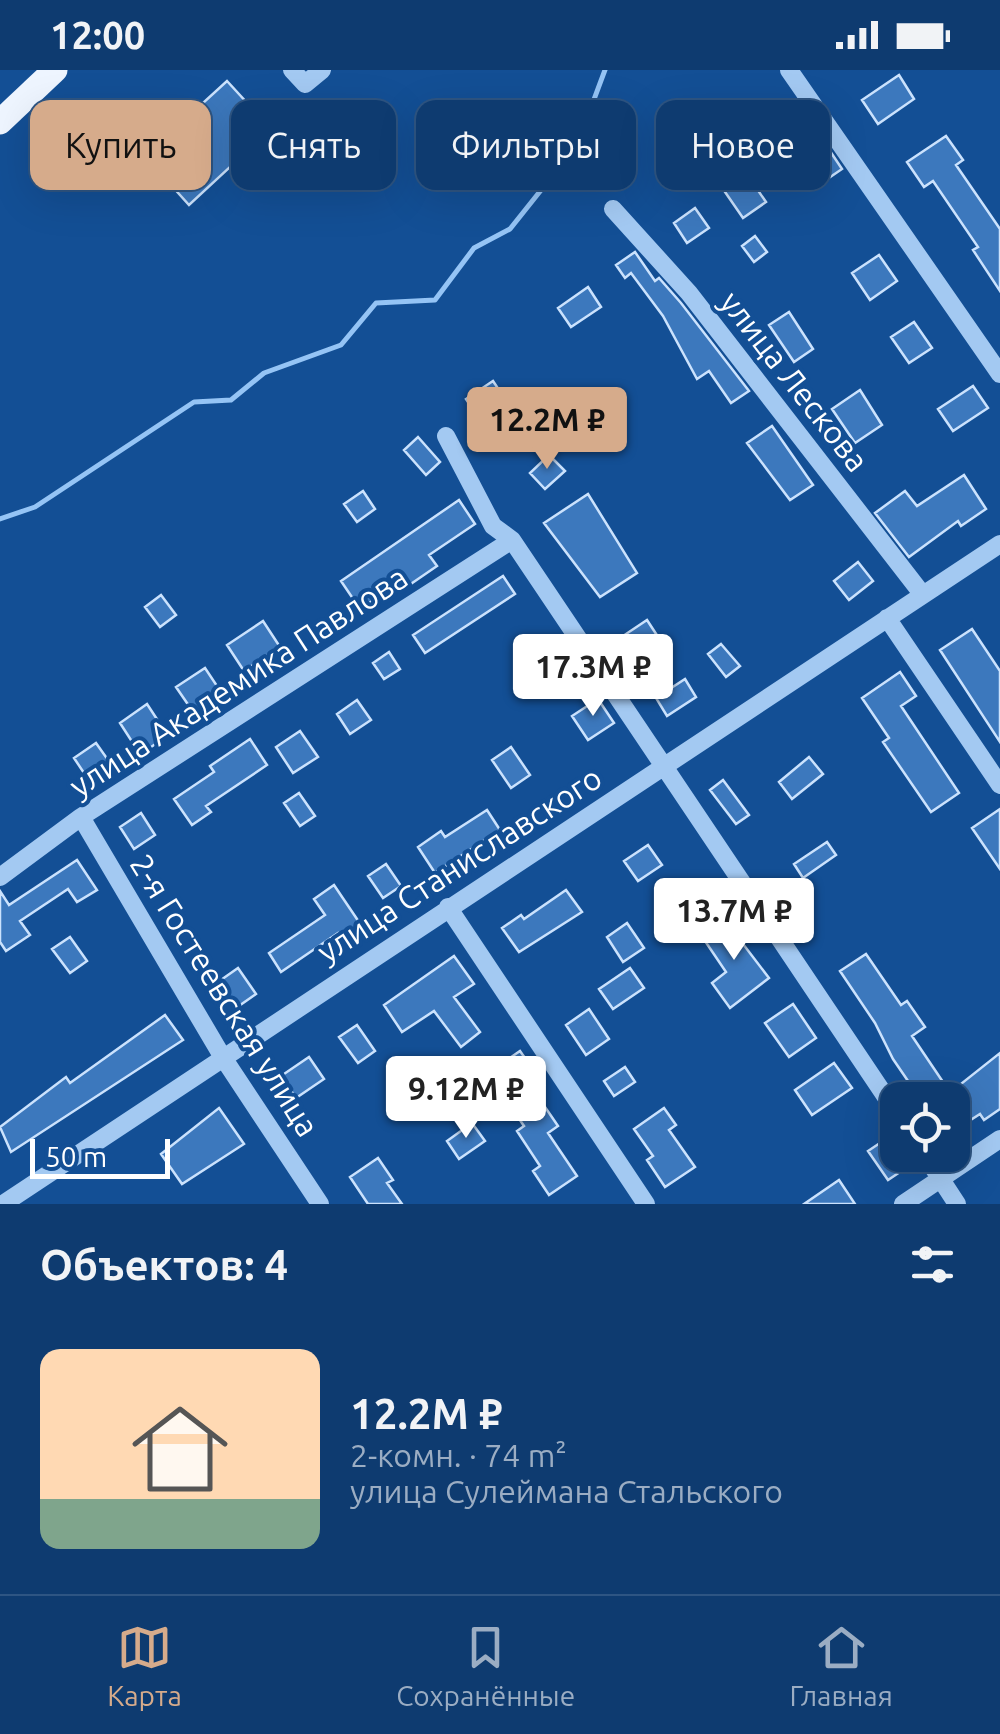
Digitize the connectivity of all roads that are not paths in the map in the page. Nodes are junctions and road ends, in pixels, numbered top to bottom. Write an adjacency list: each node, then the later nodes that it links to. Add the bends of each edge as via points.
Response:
1 (292, 70): 2 (street, via 305,84)
2 (322, 70)
3 (789, 70): 7 (street)
4 (49, 73): 5 (main road)
5 (0, 122)
6 (613, 210): 11 (street, улица Лескова, via 689,293)
7 (1000, 374)
8 (446, 436): 9 (street, via 492,526)
9 (512, 540): 13 (street); 15 (street, улица Академика Павлова)
10 (1000, 544): 11 (street, улица Станиславского)
11 (924, 595): 12 (street, улица Станиславского)
12 (887, 618): 13 (street, улица Станиславского); 14 (street)
13 (664, 767): 17 (street, улица Станиславского); 19 (street)
14 (1000, 785)
15 (80, 817): 16 (street, улица Академика Павлова); 18 (street, 2-я Гостеевская улица)
16 (0, 877)
17 (448, 907): 18 (street, улица Станиславского); 25 (street)
18 (222, 1056): 23 (street, улица Станиславского); 24 (street, 2-я Гостеевская улица)
19 (880, 1088)
20 (1000, 1139): 22 (street)
21 (936, 1172): 22 (street)
22 (941, 1179): 26 (street); 27 (street)
23 (8, 1203)
24 (320, 1204)
25 (646, 1204)
26 (903, 1204)
27 (956, 1204)

